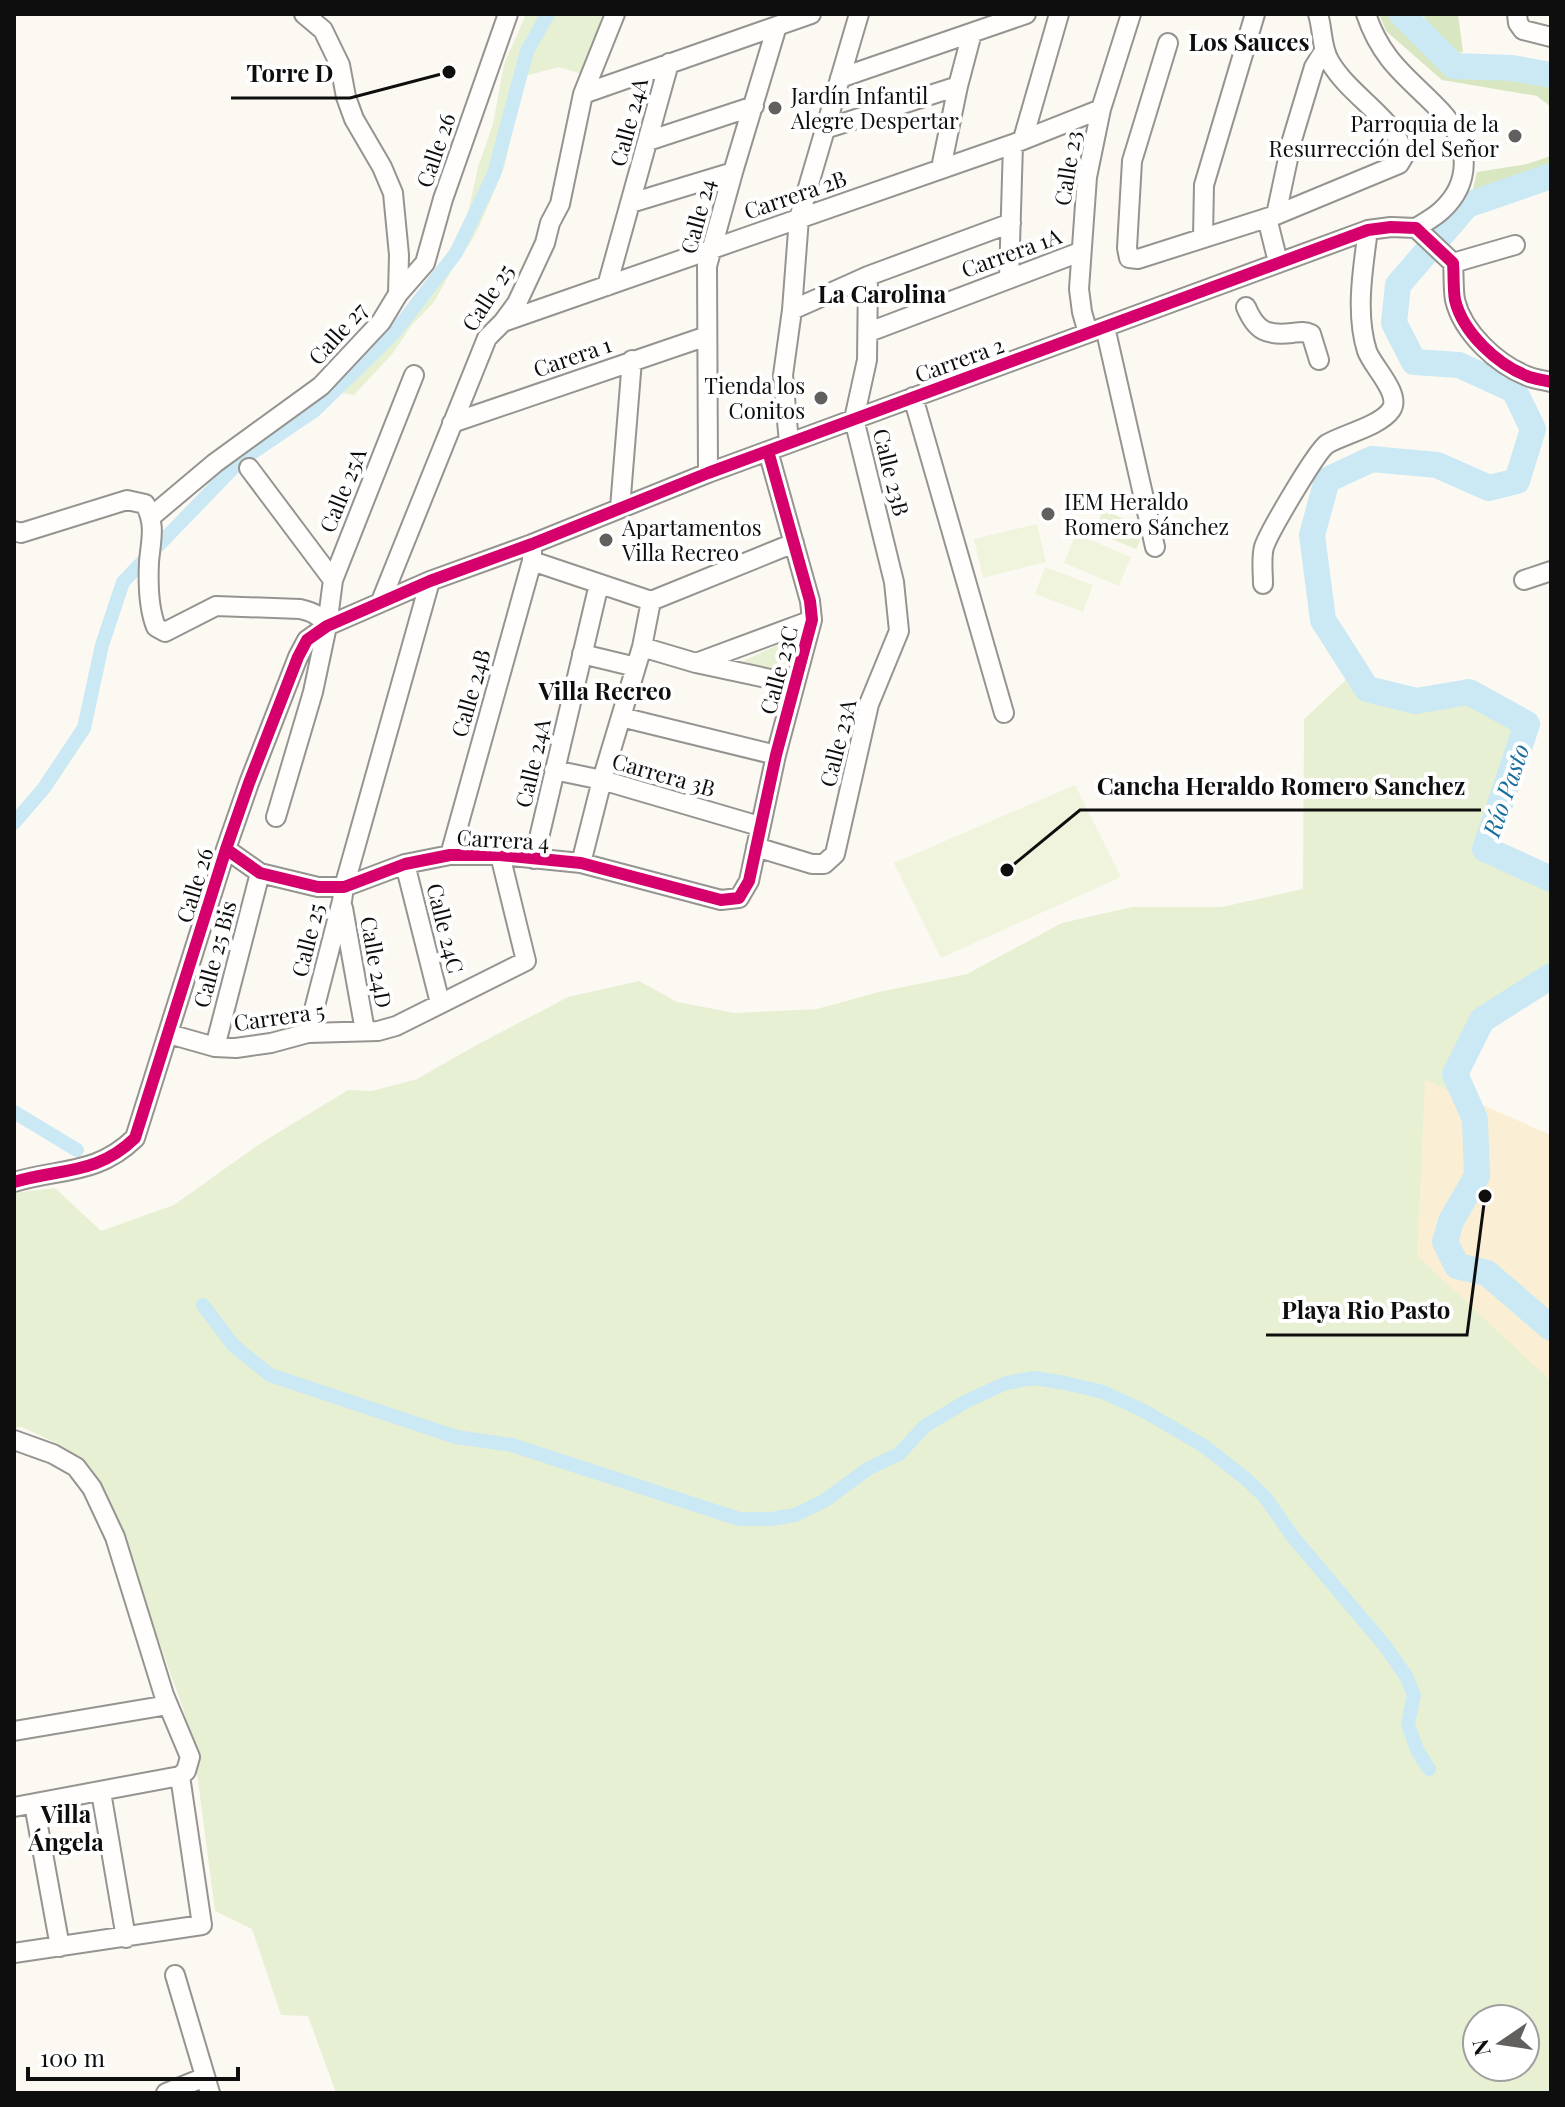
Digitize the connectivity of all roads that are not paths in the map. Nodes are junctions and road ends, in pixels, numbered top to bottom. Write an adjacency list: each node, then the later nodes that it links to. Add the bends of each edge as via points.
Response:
1 (304, 14): 44 (street, via 323,30 340,65 354,119 393,193)
2 (508, 14): 44 (street, Calle 26, via 425,263)
3 (615, 14): 21 (street, Calle 25)
4 (811, 14): 13 (street)
5 (859, 14): 19 (street)
6 (1026, 14): 14 (street)
7 (1059, 14): 26 (street)
8 (1131, 14): 23 (street, Calle 23)
9 (1255, 14): 34 (street, via 1204,185)
10 (1318, 14): 17 (street)
11 (1366, 14): 36 (street, via 1389,58 1446,117 1459,138 1465,161 1460,187 1443,210)
12 (1517, 14): 15 (street, via 1523,30)
13 (777, 26): 18 (street); 22 (street, Calle 24)
14 (972, 33): 19 (street); 20 (street)
15 (1551, 37)
16 (1168, 43): 34 (street, via 1132,161 1129,258)
17 (1324, 51): 30 (street, via 1314,67); 30 (street, via 1331,66 1395,134 1405,154 1399,164)
18 (669, 63): 21 (street); 25 (street, Calle 24A)
19 (840, 78): 24 (street)
20 (958, 86): 24 (street); 27 (street)
21 (583, 94): 46 (street, Calle 25, via 560,204 517,303)
22 (754, 106): 25 (street); 28 (street, Calle 24)
23 (1101, 109): 26 (street, Carrera 2B); 38 (street, Calle 23)
24 (825, 129): 31 (street)
25 (648, 141): 29 (street, Calle 24A)
26 (1018, 142): 27 (street, Carrera 2B); 32 (street)
27 (941, 168): 31 (street, Carrera 2B)
28 (733, 172): 29 (street); 37 (street, Calle 24)
29 (631, 203): 42 (street, Calle 24A)
30 (1272, 217): 34 (street); 39 (street)
31 (799, 218): 37 (street, Carrera 2B); 45 (street)
32 (1011, 223): 40 (street); 41 (street)
33 (1368, 230): 36 (street, Carrera 2, via 1391,227); 39 (street, Carrera 2); 72 (street, via 1363,339 1394,401 1391,410 1370,425 1324,446 1263,549)
34 (1203, 237)
35 (1515, 245): 36 (street, Carrera 2)
36 (1436, 246): 53 (street, via 1472,335 1526,376)
37 (712, 249): 42 (street, Carrera 2B); 49 (street, Calle 24, via 707,266)
38 (1080, 252): 41 (street, Carrera 1A); 47 (street, Calle 23, via 1082,312)
39 (1278, 262): 43 (street, Carrera 2)
40 (868, 276): 45 (street); 48 (street, Calle 23B)
41 (1009, 278): 48 (street, Carrera 1A)
42 (607, 286): 46 (street, Carrera 2B)
43 (1241, 293): 47 (street, Carrera 2); 51 (street, via 1257,327 1282,334 1307,331)
44 (398, 294): 62 (street, Calle 27, via 381,322 321,386 215,463)
45 (792, 310): 57 (street, via 783,375)
46 (503, 322): 56 (street, Calle 25, via 487,338)
47 (1097, 330): 54 (street, Carrera 2); 65 (street, Calle 23)
48 (869, 332): 55 (street, Calle 23B)
49 (707, 336): 50 (street, Carera 1); 60 (street, Calle 24)
50 (632, 360): 56 (street, Carera 1); 61 (street)
51 (1319, 360)
52 (414, 375): 68 (street, Calle 25A)
53 (1551, 382)
54 (913, 397): 55 (street, Carrera 2); 83 (street)
55 (854, 419): 57 (street, Carrera 2); 77 (street, Calle 23B, via 894,582)
56 (452, 423): 73 (street, Calle 25)
57 (789, 443): 58 (street, Carrera 2)
58 (768, 451): 60 (street, Carrera 2); 64 (street, Calle 23C)
59 (249, 468): 68 (street)
60 (708, 473): 61 (street, Carrera 2)
61 (620, 508): 66 (street, Carrera 2)
62 (152, 523): 63 (street, via 145,504 127,500); 76 (street, via 149,565 156,627 165,632 216,606 300,609 321,617)
63 (14, 531)
64 (794, 543): 74 (street); 75 (street, Calle 23C)
65 (1155, 547)
66 (532, 552): 70 (street, Carrera 2); 71 (street); 92 (street, Calle 24B)
67 (1551, 571): 69 (street)
68 (333, 580): 76 (street, Calle 25A)
69 (1524, 580)
70 (430, 581): 73 (street, Carrera 2); 98 (street, Calle 25)
71 (599, 584): 74 (street); 79 (street, Calle 24A)
72 (1263, 584)
73 (381, 601): 76 (street, Carrera 2)
74 (651, 601): 78 (street)
75 (812, 620): 80 (street); 82 (street, Calle 23C)
76 (322, 629): 88 (street, via 313,692); 91 (street, Calle 26, via 307,640 298,657)
77 (899, 631): 90 (street, Calle 23A, via 869,704 835,854 824,864 812,864)
78 (642, 647): 80 (street); 81 (street)
79 (582, 654): 81 (street); 86 (street, Calle 24A)
80 (696, 663): 82 (street)
81 (636, 667): 84 (street)
82 (794, 684): 85 (street, Calle 23C)
83 (1004, 713)
84 (621, 717): 85 (street); 87 (street)
85 (776, 755): 89 (street, Calle 23C)
86 (554, 770): 87 (street, Carrera 3B); 94 (street, Calle 24A)
87 (602, 780): 89 (street, Carrera 3B); 95 (street)
88 (276, 817)
89 (759, 826): 90 (street, Calle 23C)
90 (756, 847): 99 (street, Calle 23C, via 749,881)
91 (226, 849): 97 (street, Carrera 4); 103 (street, Calle 26)
92 (450, 855): 93 (street, Carrera 4); 96 (street, Carrera 4)
93 (500, 855): 94 (street, Carrera 4); 100 (street, Carrera 5, via 526,961)
94 (534, 859): 95 (street, Carrera 4)
95 (581, 863): 99 (street, Carrera 4, via 721,900)
96 (405, 864): 98 (street, Carrera 4); 100 (street, Calle 24C)
97 (260, 873): 98 (street, Carrera 4); 104 (street, Calle 25 Bis)
98 (343, 894): 101 (street, Calle 24D); 102 (street, Calle 25)
99 (739, 898)
100 (440, 1003): 101 (street, Carrera 5, via 396,1026)
101 (365, 1031): 102 (street, Carrera 5)
102 (308, 1033): 104 (street, Carrera 5, via 271,1043)
103 (169, 1034): 104 (street, Carrera 5); 105 (street, Calle 26, via 135,1138 120,1153 91,1166)
104 (215, 1047)
105 (14, 1182)
106 (14, 1440): 107 (street, via 76,1467 92,1488 115,1537)
107 (168, 1705): 108 (street); 109 (street, via 190,1757)
108 (14, 1731)
109 (180, 1776): 110 (street); 113 (street, via 202,1925)
110 (101, 1792): 111 (street); 113 (street)
111 (34, 1804): 112 (street); 114 (street)
112 (14, 1807)
113 (126, 1938): 114 (street)
114 (60, 1947): 115 (street)
115 (14, 1953)
116 (175, 1975): 117 (street)
117 (208, 2085): 118 (street)
118 (166, 2093)

